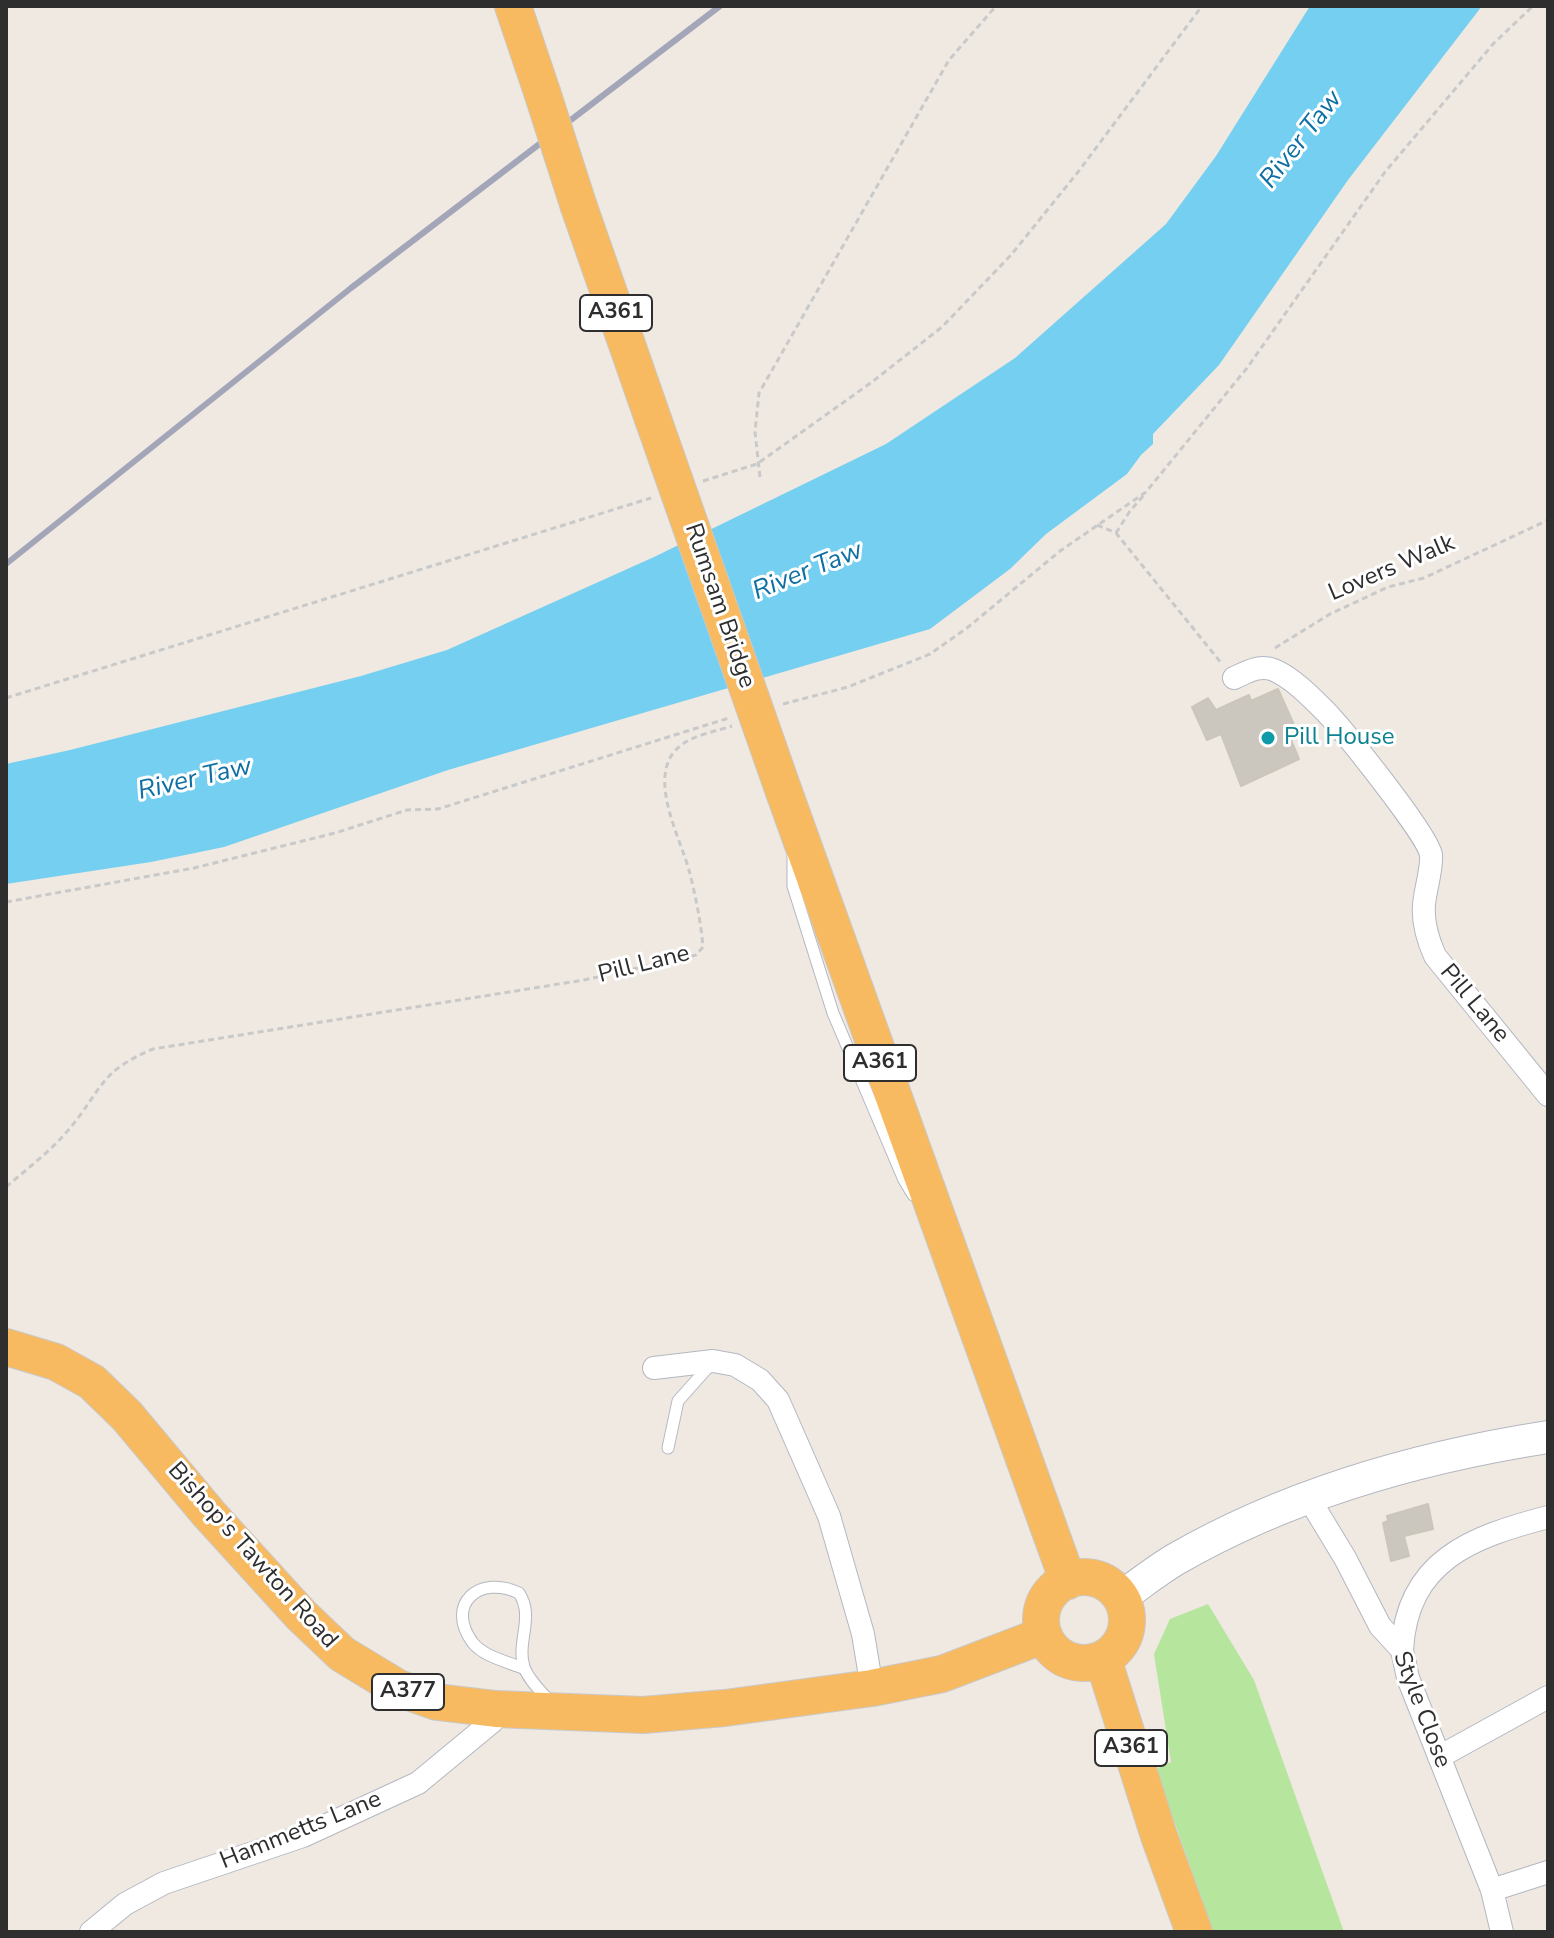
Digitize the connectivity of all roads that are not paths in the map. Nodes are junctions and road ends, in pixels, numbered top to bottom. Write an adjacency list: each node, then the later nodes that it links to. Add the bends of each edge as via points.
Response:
1 (513, 6): 11 (highway, Rumsam Bridge / A361, bridge, via 789,806)
2 (1234, 678): 3 (street, Pill Lane, via 1262,667 1293,682 1327,714 1425,840 1431,855 1425,925 1435,956)
3 (1548, 1095)
4 (6, 1347): 19 (highway, Bishop's Tawton Road / A377, via 56,1362 92,1382 342,1654 398,1688 437,1702)
5 (713, 1361): 6 (street); 8 (lane, via 678,1401); 17 (street, via 735,1365 760,1380 778,1400 829,1516 863,1634)
6 (654, 1368)
7 (1548, 1437): 9 (main road, via 1436,1457)
8 (668, 1448)
9 (1308, 1497): 12 (main road, via 1175,1560); 14 (street, Style Close, via 1380,1626)
10 (1548, 1517): 14 (street, via 1481,1537 1438,1565 1412,1600)
11 (1068, 1581): 12 (highway, via 1103,1581); 13 (highway, via 1048,1597 1041,1622)
12 (1121, 1597): 15 (highway, via 1127,1625 1123,1639)
13 (1044, 1635): 15 (highway, via 1061,1657 1089,1663); 17 (highway, Bishop's Tawton Road / A377, via 942,1674)
14 (1402, 1650): 21 (street, Style Close)
15 (1103, 1659): 25 (highway, A361)
16 (525, 1669): 16 (lane, via 474,1644 462,1609 470,1595 487,1587 519,1593 526,1609); 20 (lane)
17 (872, 1688): 20 (highway, Bishop's Tawton Road / A377, via 643,1715)
18 (1548, 1697): 21 (street)
19 (496, 1709): 20 (highway, Bishop's Tawton Road / A377); 24 (street, Hammetts Lane, via 493,1721 418,1783 303,1836 164,1883 125,1904)
20 (560, 1713)
21 (1439, 1757): 23 (street, Style Close)
22 (1548, 1872): 23 (street)
23 (1492, 1890): 26 (street, Style Close)
24 (91, 1932)
25 (1194, 1932)
26 (1502, 1932)

